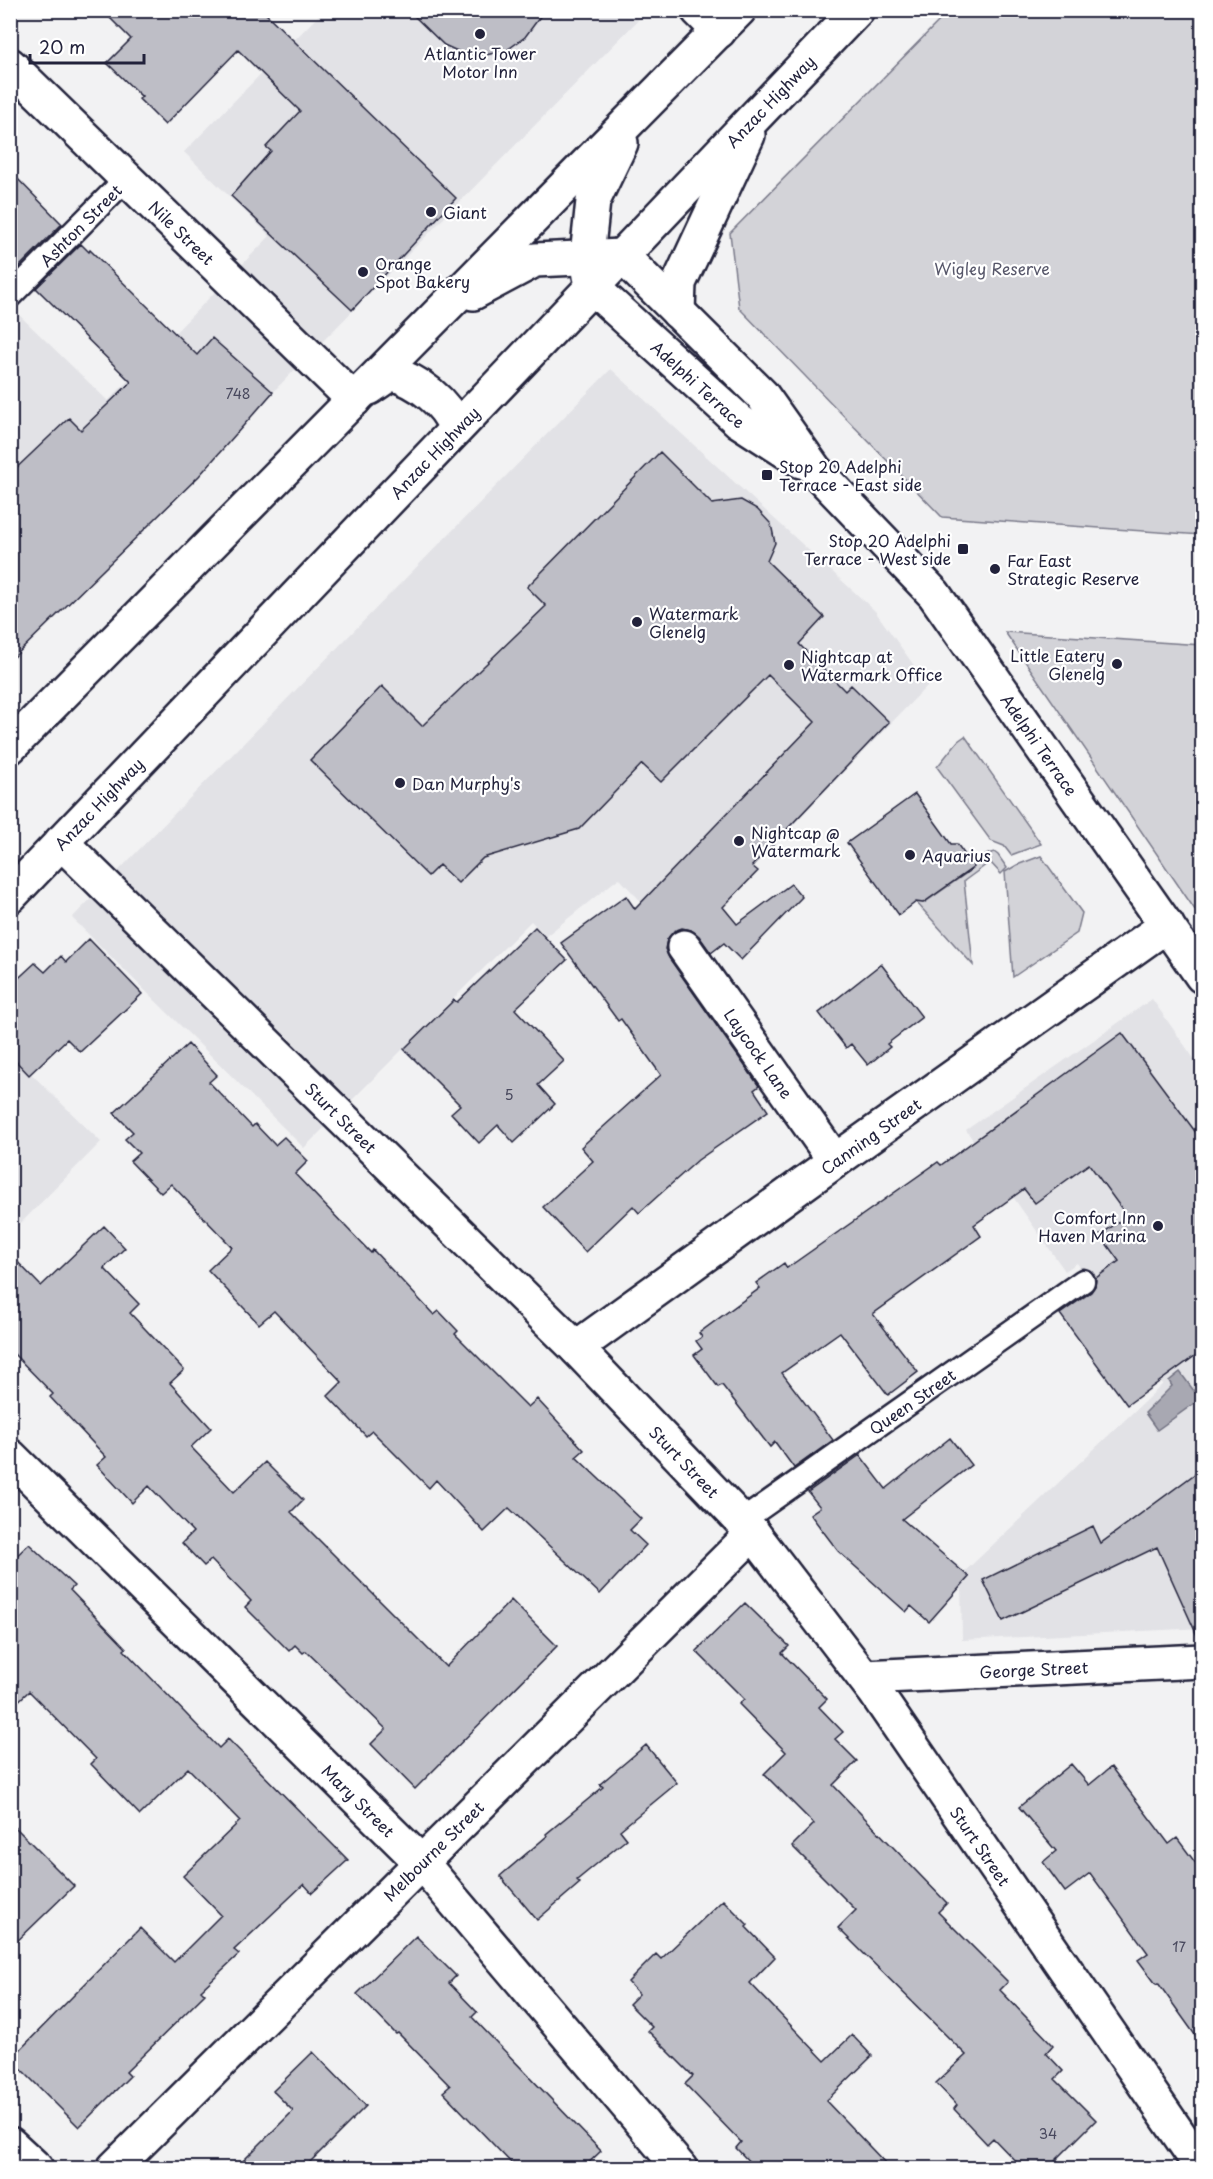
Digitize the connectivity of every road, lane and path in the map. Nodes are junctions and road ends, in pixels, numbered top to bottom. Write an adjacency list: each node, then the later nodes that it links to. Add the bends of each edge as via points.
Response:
1 (857, 10): 5 (street, Anzac Highway)
2 (719, 17): 4 (street)
3 (10, 65): 6 (street, Nile Street)
4 (679, 71): 8 (street, via 624,135 593,201); 11 (street)
5 (759, 111): 7 (street, Anzac Highway); 10 (street, via 680,283)
6 (126, 179): 9 (lane, Ashton Street); 11 (street, Nile Street)
7 (622, 256): 8 (street, Anzac Highway); 10 (street, Adelphi Terrace)
8 (589, 272): 11 (street, via 536,260 450,305); 12 (street, Anzac Highway); 13 (street, Adelphi Terrace, via 739,421)
9 (10, 296)
10 (678, 312): 13 (street, Adelphi Terrace, via 762,395)
11 (361, 392): 12 (street, via 391,373 408,378 436,401); 14 (street)
12 (456, 428): 15 (street, Anzac Highway)
13 (815, 470): 17 (street, Adelphi Terrace, via 934,594)
14 (10, 747)
15 (61, 842): 16 (street, Anzac Highway); 22 (street, Sturt Street)
16 (10, 896)
17 (1167, 925): 19 (street, Adelphi Terrace); 20 (street, Canning Street)
18 (684, 946): 20 (street, Laycock Lane)
19 (1203, 976)
20 (834, 1161): 22 (street, Canning Street)
21 (1083, 1281): 24 (lane, Queen Street)
22 (576, 1348): 24 (street, Sturt Street)
23 (10, 1456): 27 (street, Mary Street)
24 (747, 1527): 26 (street, Sturt Street); 27 (street, Melbourne Street)
25 (1203, 1661): 26 (street, George Street)
26 (864, 1677): 32 (street, Sturt Street)
27 (422, 1862): 30 (street, Melbourne Street); 31 (street, Mary Street)
28 (10, 2144): 29 (street)
29 (36, 2169)
30 (114, 2169)
31 (680, 2169)
32 (1203, 2169)

